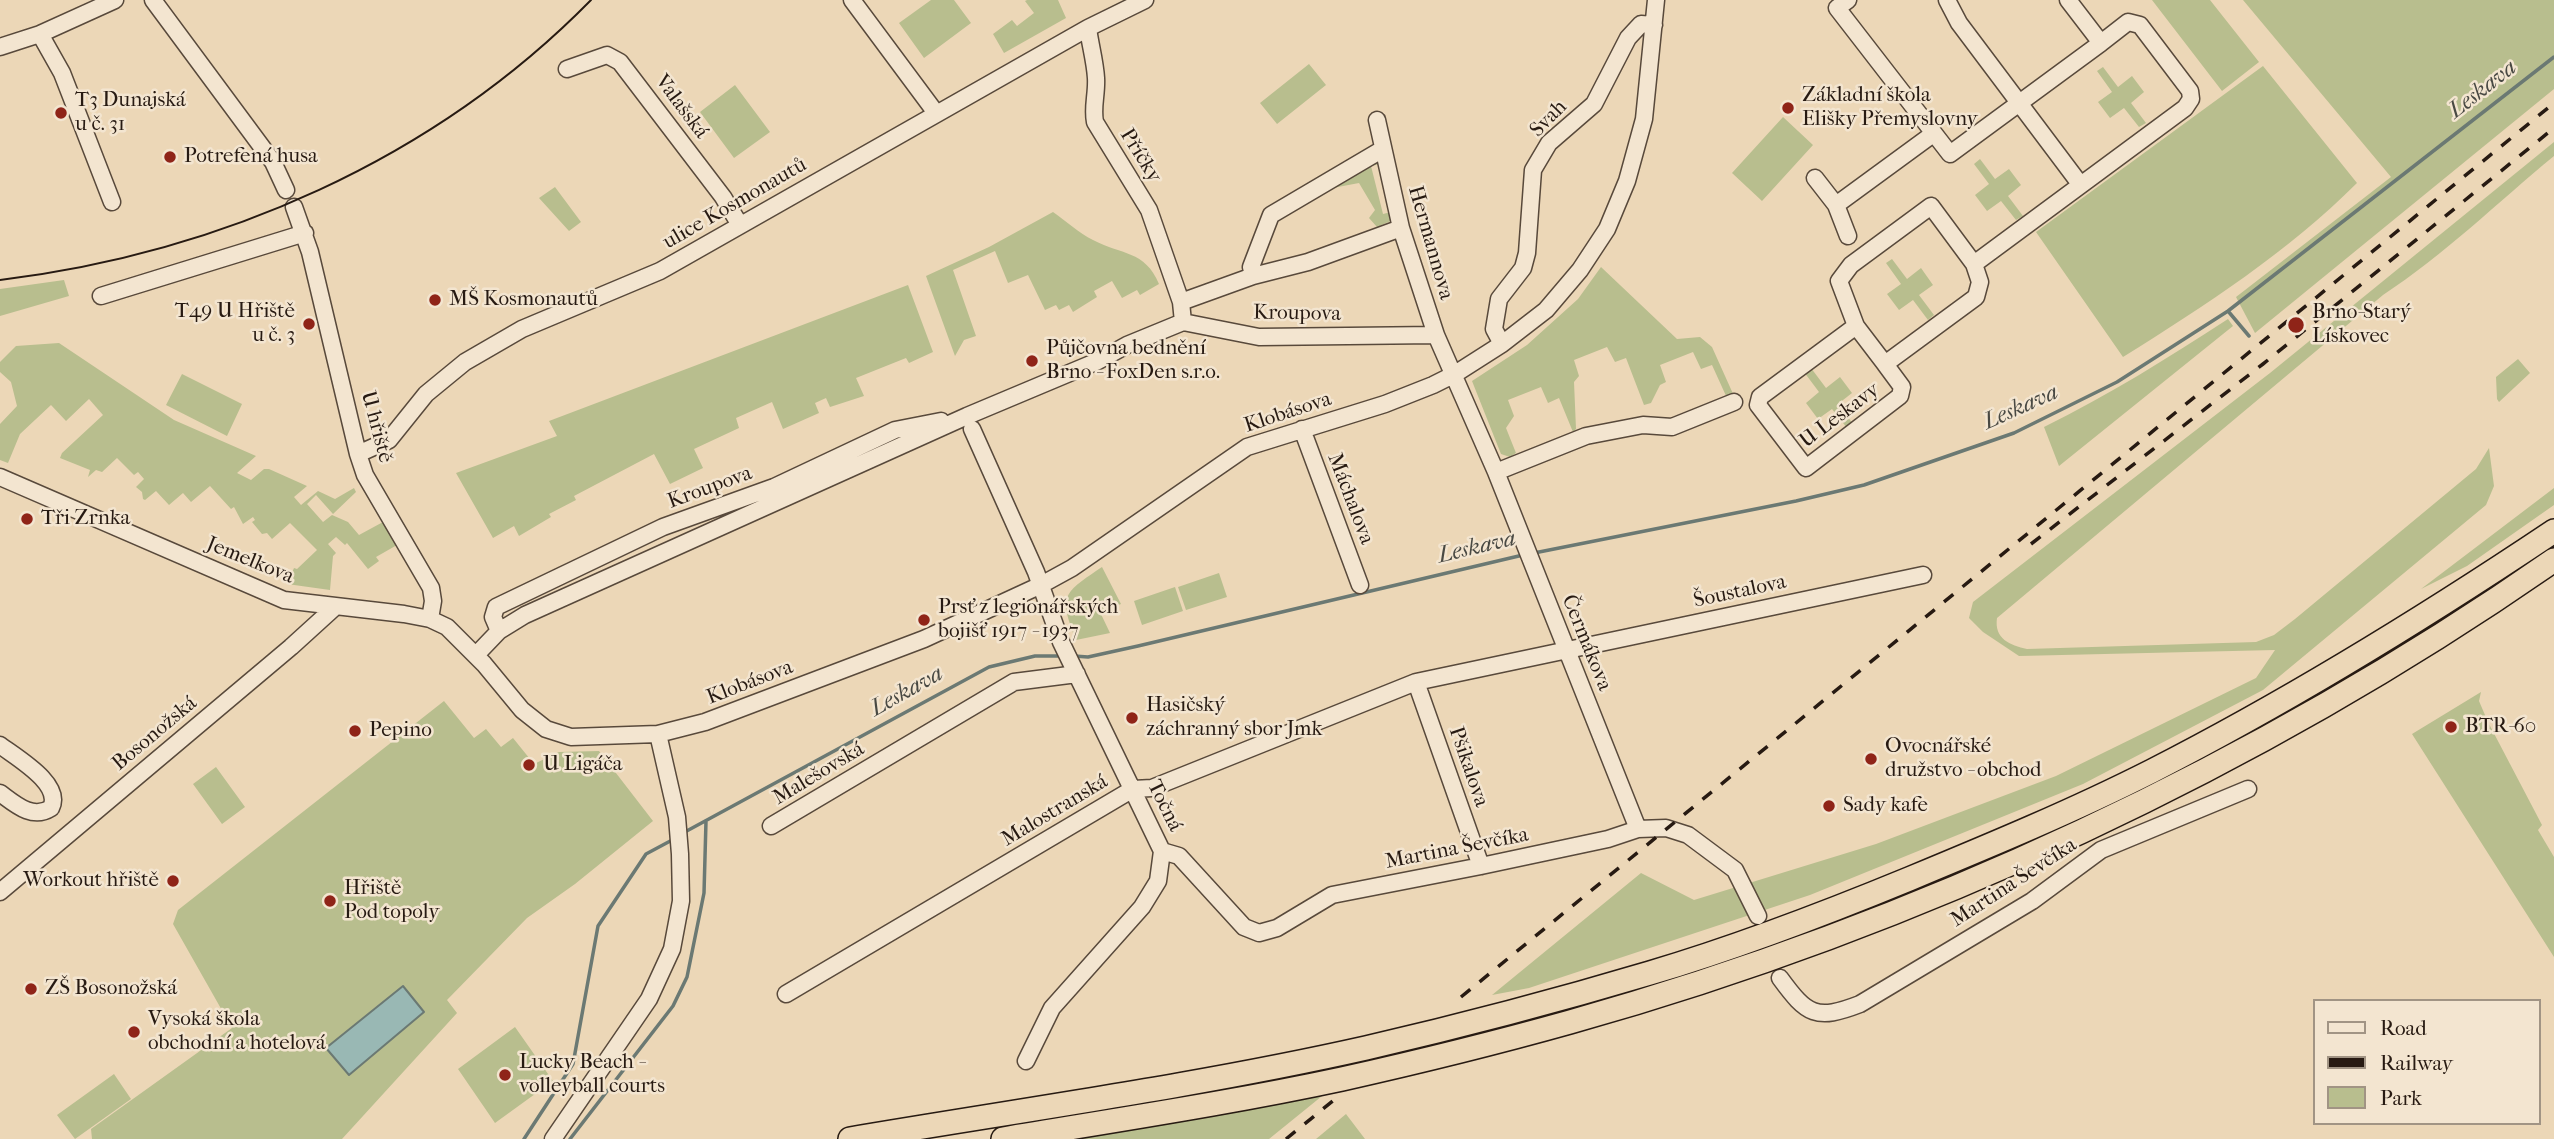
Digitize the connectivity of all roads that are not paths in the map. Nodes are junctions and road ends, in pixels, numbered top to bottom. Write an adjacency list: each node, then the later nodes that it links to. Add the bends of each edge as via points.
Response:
1 (115, 0): 11 (street)
2 (153, 0): 22 (street, via 273,162)
3 (852, 0): 16 (street)
4 (1656, 0): 9 (street, Klobásova)
5 (1848, 0): 18 (street, via 1837,8)
6 (1947, 0): 15 (street)
7 (2068, 0): 12 (street)
8 (1137, 1): 10 (street, ulice Kosmonautů)
9 (1654, 25): 37 (street, Klobásova, via 1644,119 1627,181 1607,229 1546,310); 37 (street, Svah, via 1641,24 1628,38 1594,104 1549,144 1533,170 1527,254 1523,268 1499,299 1494,329)
10 (1088, 28): 16 (street, ulice Kosmonautů); 33 (street, Příčky, via 1096,78 1095,122 1149,210)
11 (40, 34): 13 (street); 23 (street, via 62,73)
12 (2101, 43): 15 (street); 21 (street, via 2128,22 2140,25 2190,90 2191,99)
13 (0, 47)
14 (567, 69): 26 (street, Valašská, via 607,55 620,62)
15 (2019, 104): 18 (street, via 1950,154); 21 (street)
16 (936, 113): 26 (street, ulice Kosmonautů)
17 (1377, 120): 19 (street, Hermannova)
18 (1933, 134): 24 (street)
19 (1383, 149): 27 (street, Hermannova); 31 (street, via 1271,215 1251,267)
20 (1815, 178): 24 (street)
21 (2080, 184): 30 (street)
22 (286, 190)
23 (112, 202)
24 (1836, 205): 29 (street)
25 (294, 207): 28 (street, U hřiště)
26 (740, 225): 43 (street, ulice Kosmonautů, via 660,271 522,329 465,362 426,394 389,440)
27 (1401, 229): 31 (street); 36 (street, Hermannova)
28 (305, 233): 32 (street); 43 (street, U hřiště)
29 (1848, 236)
30 (1974, 264): 35 (street, U Leskavy, via 1931,206 1851,265 1839,281); 38 (street, U Leskavy, via 1980,282 1976,297)
31 (1253, 276): 33 (street)
32 (101, 296)
33 (1181, 302): 34 (street, Příčky)
34 (1183, 322): 36 (street, Kroupova, via 1259,337); 41 (street, Kroupova)
35 (1856, 326): 38 (street, U Leskavy); 38 (street, U Leskavy, via 1760,397 1758,405 1806,468 1900,396 1902,387)
36 (1436, 335): 39 (street, Hermannova)
37 (1502, 344): 39 (street, Klobásova)
38 (1885, 364)
39 (1455, 374): 42 (street, Klobásova, via 1385,404); 44 (street, Čermákova)
40 (1734, 402): 44 (street, via 1672,427 1643,425 1586,436)
41 (970, 423): 49 (street); 53 (street, Kroupova, via 556,600); 53 (street, Kroupova, via 895,430 774,487 663,527 496,607 492,617)
42 (1302, 429): 49 (street, Klobásova, via 1247,447); 50 (street, Máchalova)
43 (358, 454): 52 (street, U hřiště, via 365,475 431,588)
44 (1496, 472): 54 (street, Čermákova)
45 (0, 477): 51 (street, Jemelkova, via 284,600)
46 (2554, 531): 75 (highway, via 2379,645 2150,772 1958,859 1722,950 1363,1049)
47 (2554, 560): 76 (highway, via 2348,692 2250,747 2070,837 1867,922 1663,995 1447,1054 1330,1082)
48 (1923, 575): 54 (street, Šoustalova)
49 (1041, 585): 56 (street, Točná); 58 (street, Klobásova, via 881,656 705,722)
50 (1360, 585)
51 (335, 607): 52 (street, Jemelkova); 65 (street, Bosonožská)
52 (429, 619): 55 (street, Jemelkova, via 447,627)
53 (499, 631): 55 (street, Kroupova)
54 (1566, 651): 57 (street, Malostranská); 66 (street, Čermákova)
55 (480, 659): 58 (street, Klobásova, via 522,709 546,729 571,737)
56 (1075, 671): 60 (street, Točná); 64 (street, Malešovská, via 1014,682)
57 (1416, 682): 60 (street, Malostranská, via 1152,788); 68 (street, Pšikalova)
58 (659, 734): 74 (street, via 680,853 681,901 672,948 649,999)
59 (0, 745): 63 (street, via 45,781 53,794)
60 (1133, 789): 67 (street, Točná); 72 (street, Malostranská)
61 (2248, 789): 71 (street, Martina Ševčíka, via 2101,850 2032,901 1860,1004 1822,1014 1799,1004)
62 (0, 793): 63 (street, via 25,810)
63 (51, 808): 65 (street)
64 (771, 826)
65 (74, 828): 69 (street, Bosonožská)
66 (1638, 829): 68 (street, Martina Ševčíka); 70 (street, Martina Ševčíka, via 1667,828 1688,835 1735,870)
67 (1162, 851): 68 (street, Martina Ševčíka, via 1179,856 1244,927 1259,933 1278,928 1332,895); 73 (street, Točná, via 1158,881 1142,907 1052,1008)
68 (1480, 866)
69 (0, 892)
70 (1758, 916)
71 (1780, 978)
72 (786, 995)
73 (1026, 1061)
74 (553, 1139)
75 (850, 1139)
76 (1003, 1139)

